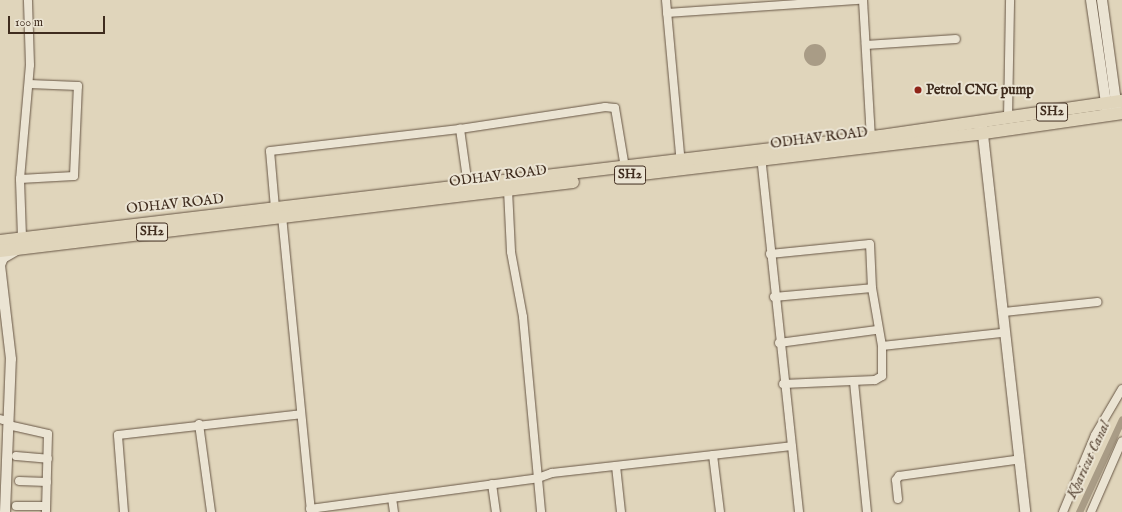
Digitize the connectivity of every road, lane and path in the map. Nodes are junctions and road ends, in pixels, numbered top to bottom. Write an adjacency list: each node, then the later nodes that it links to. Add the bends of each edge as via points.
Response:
1 (28, 0): 13 (street)
2 (666, 0): 10 (street)
3 (861, 0): 7 (street); 12 (street)
4 (1010, 0): 15 (street)
5 (1090, 0): 14 (street)
6 (1102, 0): 14 (street)
7 (816, 2): 8 (street)
8 (772, 3): 9 (street)
9 (730, 4): 10 (street)
10 (667, 13): 20 (street)
11 (956, 39): 12 (street)
12 (866, 45): 18 (street)
13 (29, 84): 22 (street); 22 (street, via 78,86 74,176)
14 (1115, 108): 15 (main road, ODHAV ROAD / SH2); 17 (main road, ODHAV ROAD / SH2)
15 (1008, 118): 17 (main road, ODHAV ROAD / SH2)
16 (460, 129): 21 (street, via 614,107); 23 (street); 25 (street, via 270,151)
17 (979, 129): 18 (main road, ODHAV ROAD / SH2); 19 (main road, ODHAV ROAD / SH2); 34 (street); 37 (street)
18 (871, 138): 19 (main road, ODHAV ROAD / SH2)
19 (761, 155): 20 (main road, ODHAV ROAD / SH2); 29 (street)
20 (681, 165): 21 (main road, ODHAV ROAD / SH2); 24 (main road, ODHAV ROAD / SH2)
21 (625, 168): 23 (main road, ODHAV ROAD / SH2)
22 (20, 180): 27 (street)
23 (468, 186): 25 (main road, ODHAV ROAD / SH2)
24 (508, 190): 25 (main road, ODHAV ROAD / SH2); 53 (street, via 511,252 523,317)
25 (278, 212): 27 (main road, ODHAV ROAD / SH2); 43 (street)
26 (0, 241): 27 (main road, SH2)
27 (22, 243): 28 (main road, SH2); 30 (street, via 3,258)
28 (0, 251)
29 (770, 254): 31 (street, via 870,244); 32 (street)
30 (0, 265): 44 (street, via 11,359)
31 (872, 288): 32 (street); 36 (street)
32 (774, 297): 38 (street)
33 (1097, 302): 34 (street)
34 (1004, 312): 74 (street)
35 (0, 313): 44 (street, via 5,359)
36 (877, 330): 38 (street); 39 (street)
37 (1001, 333): 39 (street); 51 (street)
38 (779, 343): 41 (street)
39 (882, 346): 40 (street, via 882,376)
40 (854, 382): 41 (street); 72 (street)
41 (783, 384): 47 (street)
42 (1122, 389): 75 (street, via 1095,435)
43 (301, 414): 45 (street); 62 (street)
44 (4, 421): 50 (street, via 45,431 48,434); 57 (street); 63 (street)
45 (199, 424): 64 (street, via 118,435); 65 (street)
46 (1122, 440): 76 (street)
47 (791, 446): 48 (street); 71 (street)
48 (713, 455): 52 (street); 70 (street)
49 (16, 456): 50 (street)
50 (48, 459): 55 (street)
51 (1015, 460): 59 (street, via 899,476 896,480); 73 (street)
52 (616, 466): 53 (street, via 552,473); 69 (street)
53 (538, 478): 56 (street); 68 (street)
54 (19, 481): 55 (street)
55 (47, 482): 61 (street)
56 (492, 484): 58 (street); 67 (street)
57 (0, 498)
58 (392, 498): 62 (street); 66 (street)
59 (898, 499)
60 (16, 506): 61 (street)
61 (46, 509)
62 (311, 510)
63 (5, 512)
64 (124, 512)
65 (211, 512)
66 (394, 512)
67 (496, 512)
68 (541, 512)
69 (621, 512)
70 (720, 512)
71 (799, 512)
72 (867, 512)
73 (1021, 512)
74 (1025, 512)
75 (1063, 512)
76 (1091, 512)

